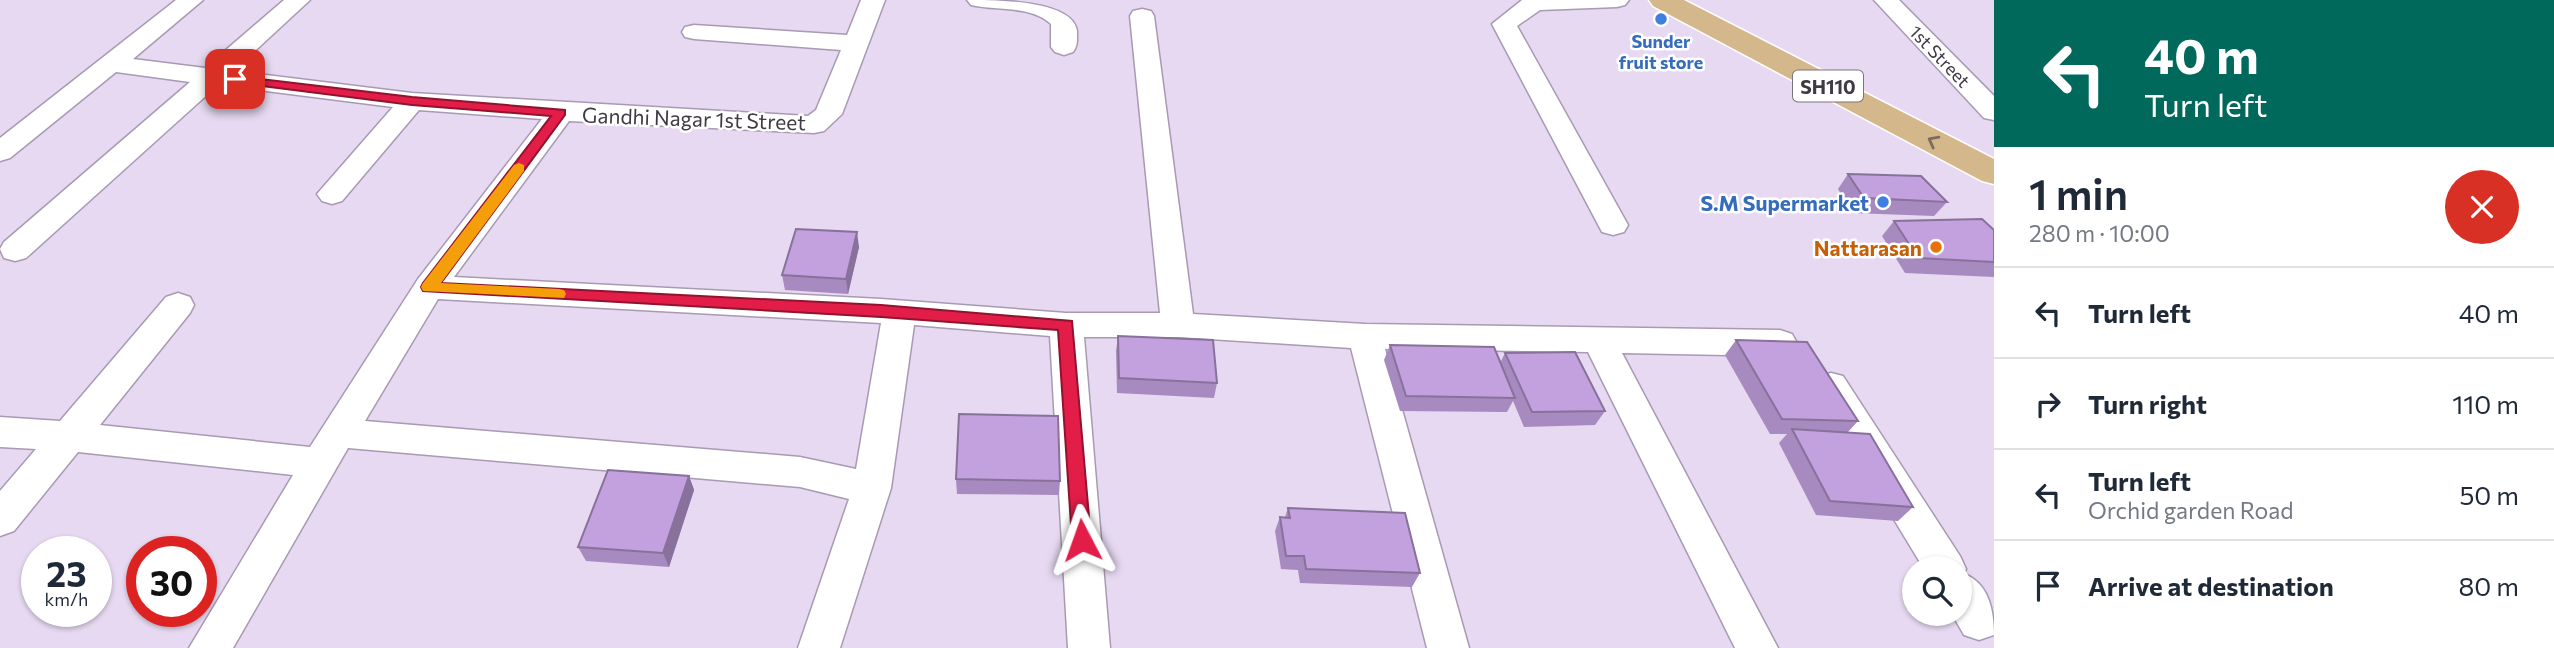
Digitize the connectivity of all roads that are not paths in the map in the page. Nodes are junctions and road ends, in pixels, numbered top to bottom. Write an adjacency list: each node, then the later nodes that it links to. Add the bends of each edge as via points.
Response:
1 (191, 0): 14 (street)
2 (298, 0): 15 (street)
3 (873, 0): 12 (street, Gandhi Nagar 1st Street)
4 (979, 0): 13 (street, via 1041,8 1058,16)
5 (1617, 0): 9 (street)
6 (1662, 0): 21 (main road, SH110, one-way to 6)
7 (1702, 0): 19 (main road, SH110)
8 (1886, 0): 18 (street, 1st Street)
9 (1575, 1): 23 (street, via 1534,3 1504,24)
10 (1142, 16): 29 (street)
11 (694, 32): 12 (street)
12 (856, 43): 17 (street, Gandhi Nagar 1st Street, via 828,114 814,125)
13 (1064, 47)
14 (110, 64): 15 (street, Gandhi Nagar 1st Street); 20 (street)
15 (210, 76): 16 (street, Gandhi Nagar 1st Street); 24 (street)
16 (412, 101): 17 (street, Gandhi Nagar 1st Street); 22 (street)
17 (561, 112): 25 (street)
18 (1994, 112)
19 (1994, 145)
20 (0, 152)
21 (1994, 173)
22 (332, 194)
23 (1613, 225)
24 (5, 255)
25 (429, 287): 27 (street); 34 (street)
26 (178, 305): 33 (street)
27 (899, 313): 28 (street); 35 (street)
28 (1066, 325): 29 (street); 40 (street)
29 (1178, 325): 30 (street)
30 (1364, 337): 31 (street); 41 (street)
31 (1598, 339): 37 (street, via 1804,344); 42 (street)
32 (0, 432): 33 (street)
33 (68, 436): 34 (street); 36 (street)
34 (329, 448): 35 (street, via 800,472); 38 (street)
35 (872, 488): 39 (street)
36 (0, 519)
37 (1938, 556)
38 (210, 648)
39 (819, 648)
40 (1089, 648)
41 (1448, 648)
42 (1758, 648)

